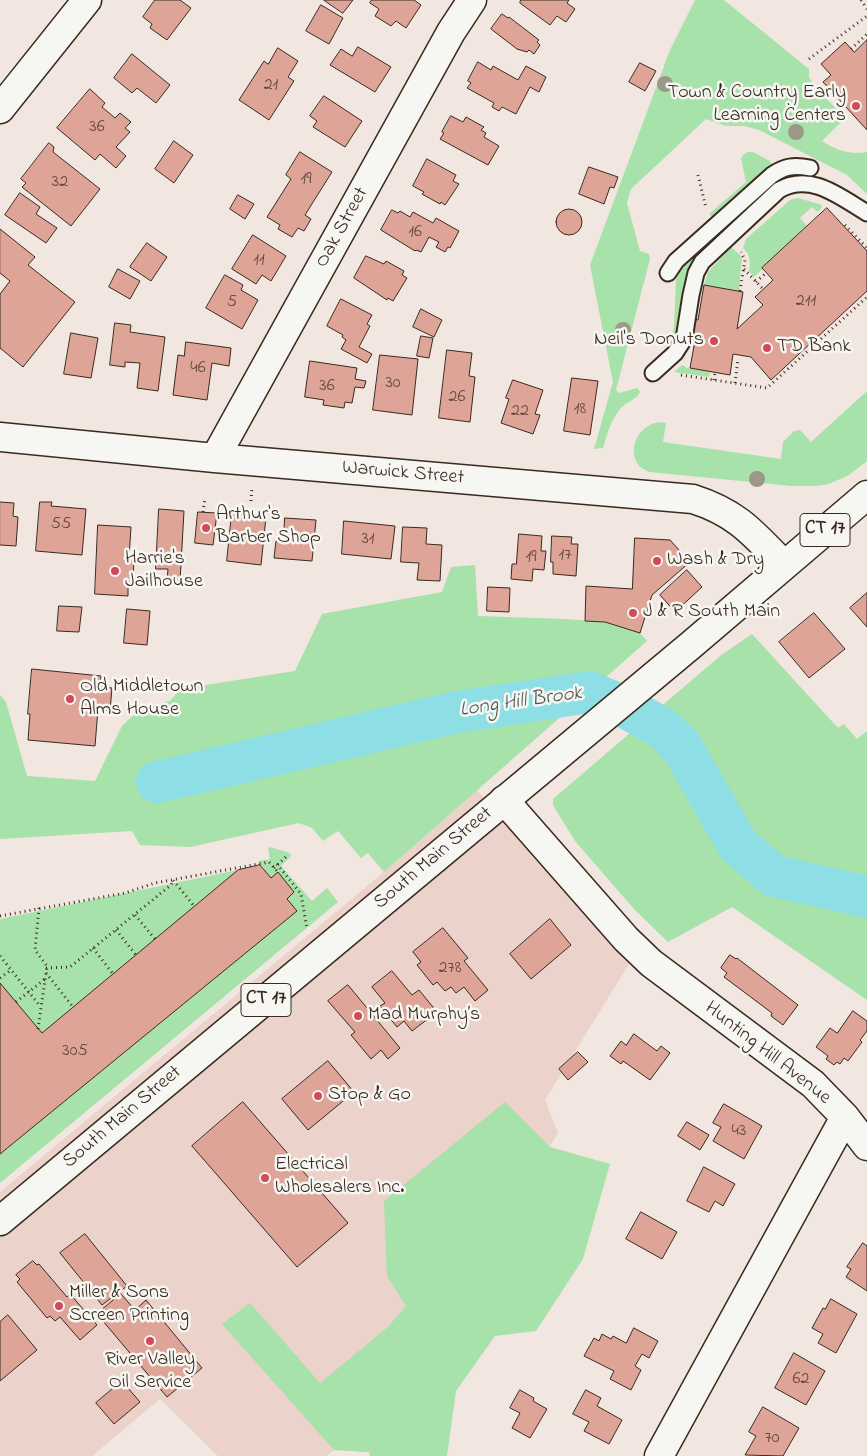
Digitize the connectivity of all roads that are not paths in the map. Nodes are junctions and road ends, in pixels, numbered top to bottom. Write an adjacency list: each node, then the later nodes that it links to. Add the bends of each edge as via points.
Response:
1 (87, 0): 3 (street)
2 (472, 0): 9 (street, Oak Street, via 446,41)
3 (0, 109)
4 (810, 168): 6 (lane, via 791,166 772,175 676,261)
5 (867, 213): 7 (lane, via 830,191 810,184 791,184 779,190 702,262 696,273 684,339 675,353)
6 (668, 274)
7 (653, 373)
8 (0, 437): 9 (street, Warwick Street)
9 (215, 458): 11 (street, Warwick Street, via 693,500 732,516)
10 (867, 496): 11 (street, South Main Street / CT 17)
11 (784, 565): 12 (street, South Main Street / CT 17)
12 (504, 800): 13 (street, Hunting Hill Avenue, via 651,963 813,1084); 15 (street, South Main Street / CT 17)
13 (845, 1117): 14 (street); 16 (street, Hunting Hill Avenue)
14 (867, 1146)
15 (0, 1221)
16 (659, 1456)

